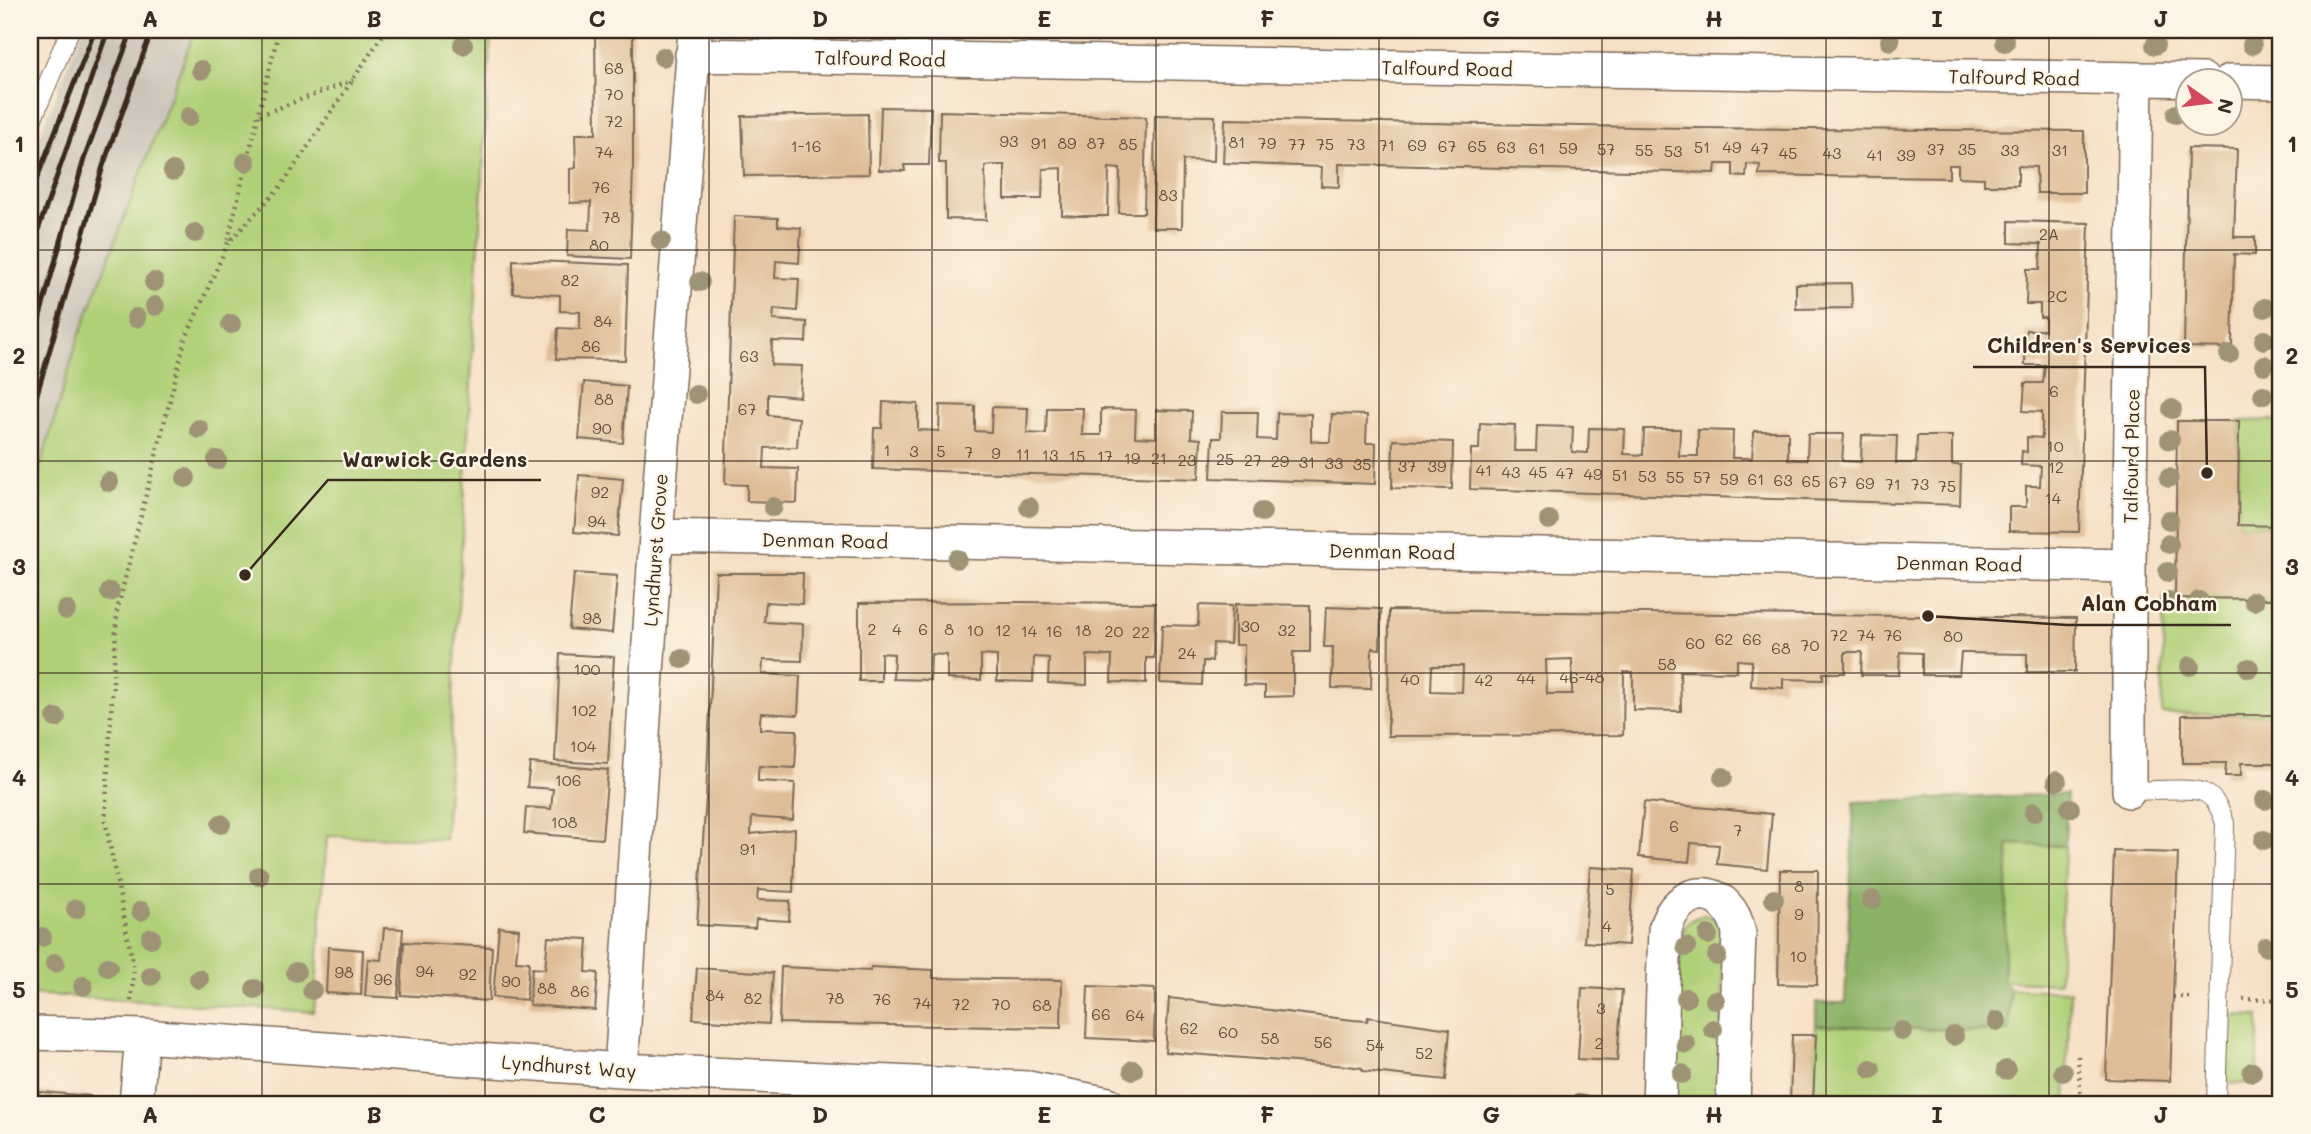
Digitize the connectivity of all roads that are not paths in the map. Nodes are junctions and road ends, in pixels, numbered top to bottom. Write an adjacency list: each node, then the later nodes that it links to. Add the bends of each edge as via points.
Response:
1 (70, 30): 7 (lane)
2 (694, 42): 3 (street, Talfourd Road); 8 (street, Lyndhurst Grove)
3 (2136, 79): 4 (street, Talfourd Road); 9 (street, Talfourd Place)
4 (2174, 80)
5 (2244, 81): 6 (street)
6 (2281, 82)
7 (30, 125)
8 (656, 536): 9 (street, Denman Road); 13 (street, Lyndhurst Grove)
9 (2129, 566): 10 (street, Talfourd Place)
10 (2129, 792): 19 (lane, via 2203,792 2221,808 2225,823)
11 (136, 1021): 12 (street, Lyndhurst Way); 13 (street, Lyndhurst Way); 15 (street)
12 (30, 1033)
13 (621, 1070): 14 (street, Lyndhurst Way, via 1028,1088)
14 (1076, 1101): 16 (street, Lyndhurst Way)
15 (136, 1104)
16 (1108, 1104)
17 (1659, 1104): 18 (street, via 1665,930 1676,905 1703,895 1728,906 1739,933)
18 (1733, 1104)
19 (2216, 1104)

